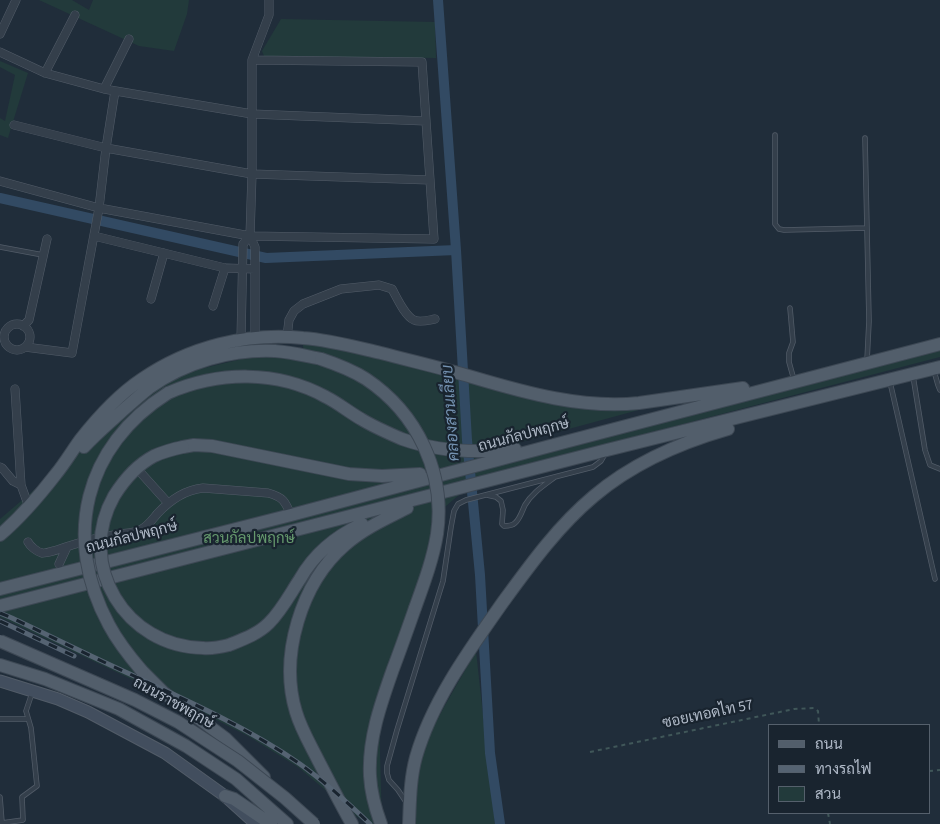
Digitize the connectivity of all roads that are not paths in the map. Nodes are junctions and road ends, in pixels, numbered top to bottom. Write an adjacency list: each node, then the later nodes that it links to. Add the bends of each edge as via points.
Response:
1 (16, 0): 4 (street)
2 (269, 0): 7 (street, via 269,15)
3 (75, 15): 8 (street)
4 (0, 34)
5 (129, 39): 9 (street)
6 (0, 52): 8 (street)
7 (252, 60): 11 (street); 12 (street, via 422,62)
8 (45, 73): 9 (street)
9 (104, 89): 10 (street)
10 (115, 91): 11 (street); 16 (street)
11 (252, 114): 12 (street); 17 (street)
12 (426, 121): 18 (street)
13 (14, 125): 16 (street)
14 (775, 135): 21 (lane, via 774,224 784,230)
15 (865, 138): 21 (lane)
16 (106, 148): 17 (street); 20 (street)
17 (252, 174): 18 (street); 23 (street)
18 (430, 180): 23 (street, via 434,240)
19 (0, 181): 20 (street)
20 (98, 212): 22 (street); 23 (street)
21 (866, 228): 42 (lane)
22 (94, 236): 26 (street); 41 (street, via 72,353)
23 (250, 236): 28 (street, via 243,244); 29 (street, via 255,246)
24 (47, 239): 27 (street)
25 (0, 247): 27 (lane)
26 (164, 253): 30 (street); 31 (street)
27 (43, 255): 35 (street, via 28,320)
28 (242, 264): 29 (street); 30 (street); 39 (street)
29 (255, 265): 37 (street)
30 (225, 268): 32 (street)
31 (151, 299)
32 (213, 306)
33 (790, 308): 46 (lane, via 793,342 789,362)
34 (435, 319): 38 (street, via 414,320 406,314 392,289 379,285 341,289 294,310)
35 (23, 326): 36 (street); 41 (street, via 29,336)
36 (4, 328): 41 (street, via 4,341 9,348)
37 (255, 337): 38 (main road); 39 (main road)
38 (286, 337): 46 (main road, via 333,342 561,400 639,403)
39 (241, 339): 55 (main road, via 178,358 140,380 93,424)
40 (940, 344): 42 (main road, ถนนกัลปพฤกษ์)
41 (25, 347)
42 (867, 363): 46 (main road, ถนนกัลปพฤกษ์)
43 (937, 368): 44 (main road); 49 (lane)
44 (912, 374): 45 (main road); 53 (lane, via 925,450 930,464)
45 (890, 380): 48 (main road); 69 (lane)
46 (795, 382): 50 (main road, ถนนกัลปพฤกษ์)
47 (15, 388): 58 (street)
48 (854, 389): 51 (main road); 80 (main road, via 688,442 653,457 594,496 532,563 448,684 416,756)
49 (940, 390)
50 (565, 442): 54 (main road, ถนนกัลปพฤกษ์); 86 (main road, bridge, via 476,451 427,446 389,434 308,388 286,381 241,376 200,381 168,392 140,413 113,443 89,498 84,528 86,560 104,616 123,648 142,671 163,692 240,752)
51 (607, 450): 57 (lane, via 595,466); 59 (main road)
52 (0, 467): 58 (street)
53 (940, 469)
54 (456, 471): 61 (main road, bridge, via 367,476 212,446 194,445 162,453 140,466 116,492 102,528 104,574 112,594 131,619 161,639 202,648 230,645 268,624 284,606 307,568 334,540 358,526); 64 (main road, ถนนกัลปพฤกษ์)
55 (57, 473): 63 (main road); 89 (main road, bridge, via 96,434 157,382 214,358 252,352 284,352 321,359 366,378 390,398 411,423 430,460 438,492 438,519 430,564 382,699 371,746 371,788)
56 (141, 473): 62 (street)
57 (556, 476): 59 (lane); 59 (lane, via 530,497 518,520 510,526 502,524 501,501)
58 (21, 485): 63 (street)
59 (482, 490): 60 (main road); 60 (lane, via 477,497)
60 (464, 494): 61 (main road); 80 (lane, via 454,511 444,582 396,730 388,766 389,780)
61 (424, 498): 71 (main road); 88 (main road, via 357,535 335,554 308,594 295,632 291,672 296,711)
62 (168, 503): 64 (street, via 194,488 268,494 283,500); 67 (street, via 140,530)
63 (29, 506): 65 (main road)
64 (291, 515): 70 (main road, ถนนกัลปพฤกษ์)
65 (0, 535)
66 (28, 542): 67 (street, via 43,554)
67 (67, 547): 68 (street)
68 (59, 564)
69 (934, 578)
70 (0, 589)
71 (0, 606)
72 (0, 641): 87 (main road, ถนนราชพฤกษ์, bridge, via 178,722 245,767)
73 (0, 664): 85 (main road, ถนนราชพฤกษ์, via 119,709 186,746 236,779)
74 (0, 680): 75 (main road)
75 (32, 691): 77 (lane, via 26,710); 78 (main road, via 58,699 134,735)
76 (0, 719): 77 (lane)
77 (28, 719): 81 (lane, via 37,786 22,797)
78 (225, 796): 83 (main road); 84 (main road)
79 (0, 797): 82 (lane)
80 (410, 808): 90 (main road)
81 (23, 822): 82 (lane)
82 (1, 823)
83 (256, 824)
84 (271, 824)
85 (287, 824)
86 (305, 824)
87 (314, 824)
88 (352, 824)
89 (381, 824)
90 (409, 824)

